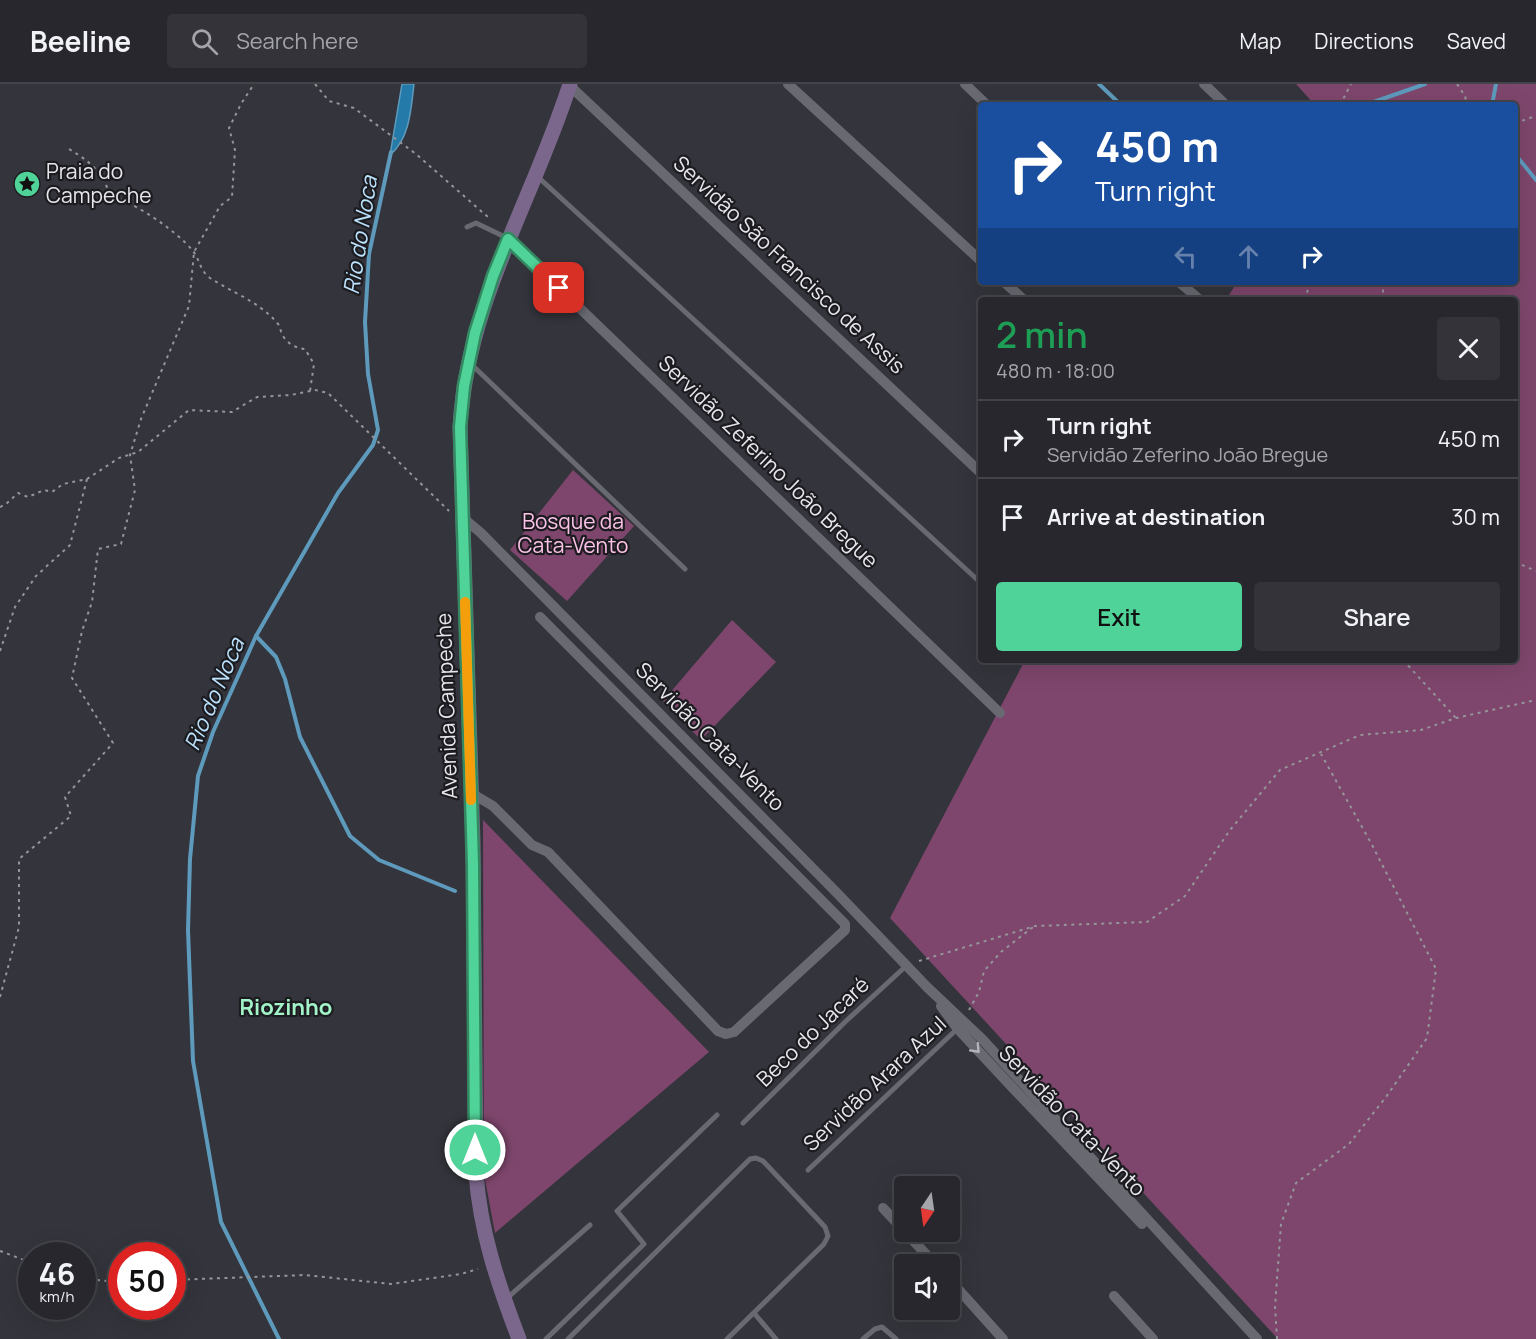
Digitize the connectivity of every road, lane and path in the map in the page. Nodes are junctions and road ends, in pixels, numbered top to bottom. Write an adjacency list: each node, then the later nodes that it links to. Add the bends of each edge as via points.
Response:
1 (254, 84): 19 (path, via 229,128 235,150 232,197 220,206)
2 (315, 84): 18 (path, via 330,101 354,108 416,154)
3 (570, 84): 16 (main road, Avenida Campeche); 28 (street, Servidão São Francisco de Assis)
4 (788, 84): 20 (street)
5 (965, 84): 9 (street)
6 (1204, 84): 10 (street)
7 (1351, 84): 11 (path)
8 (1457, 84): 12 (path)
9 (984, 102)
10 (1223, 102)
11 (1342, 102)
12 (1466, 102)
13 (1536, 116): 14 (path)
14 (1518, 122)
15 (69, 149): 19 (path, via 102,175 111,195 154,217)
16 (534, 174): 18 (main road, Avenida Campeche); 35 (lane)
17 (466, 227): 18 (lane, via 477,223)
18 (509, 237): 25 (main road, Avenida Campeche, via 482,307); 40 (street, Servidão Zeferino João Bregue)
19 (194, 252): 26 (path, via 208,276 252,300 280,325 289,342 305,349 314,364); 27 (path, via 189,306 141,418)
20 (978, 258)
21 (1007, 285): 23 (street)
22 (1182, 285): 24 (street)
23 (1021, 297)
24 (1196, 297)
25 (468, 361): 31 (main road, Avenida Campeche, via 460,427); 33 (lane)
26 (310, 391): 27 (path, via 257,397 232,412 189,410); 31 (path, via 328,393 448,510)
27 (130, 455): 29 (path, via 118,458); 48 (path, via 135,490 130,512 121,544 98,549 92,602 72,678 113,743 65,797 71,816 20,859 19,927)
28 (978, 470)
29 (87, 479): 30 (path, via 28,497 18,493); 37 (path, via 70,545 36,576 15,607)
30 (0, 507)
31 (462, 517): 43 (main road, Avenida Campeche); 44 (street, Servidão Cata-Vento)
32 (1518, 563): 34 (path)
33 (686, 570)
34 (1536, 571)
35 (978, 580)
36 (540, 617): 45 (street)
37 (0, 651)
38 (1406, 663): 41 (path)
39 (1536, 700): 41 (path)
40 (1000, 713)
41 (1456, 718): 42 (path, via 1421,730 1360,735)
42 (1321, 754): 46 (path, via 1280,770 1230,830 1185,896 1147,922); 74 (path, via 1436,969 1427,1038 1349,1143 1296,1182 1281,1224 1275,1307)
43 (471, 793): 45 (street, via 493,806 532,845 548,852 718,1031 726,1034 735,1032 845,930 845,924); 58 (main road, Avenida Campeche, via 475,1150 481,1220)
44 (757, 812): 45 (street); 47 (street, Servidão Cata-Vento)
45 (745, 823)
46 (1035, 926): 47 (path); 49 (path, via 984,971 979,992)
47 (906, 966): 49 (street, Servidão Cata-Vento); 51 (lane, Beco do Jacaré)
48 (0, 997)
49 (961, 1025): 52 (lane, Servidão Arara Azul); 73 (street, Servidão Cata-Vento, via 1158,1240 1198,1273)
50 (717, 1115): 65 (lane, via 617,1211 644,1244)
51 (743, 1123)
52 (808, 1170)
53 (883, 1208): 56 (street)
54 (590, 1226): 62 (lane)
55 (0, 1251): 57 (path)
56 (926, 1254)
57 (18, 1258)
58 (493, 1264): 59 (path, via 461,1274 391,1284 305,1275); 62 (main road, Avenida Campeche)
59 (186, 1279)
60 (960, 1291): 71 (street)
61 (1114, 1296): 72 (street)
62 (505, 1300): 64 (main road, Avenida Campeche)
63 (754, 1312): 66 (lane, via 828,1236 825,1227 756,1158 750,1159); 67 (lane); 68 (lane)
64 (519, 1339)
65 (546, 1339)
66 (568, 1339)
67 (727, 1339)
68 (776, 1339)
69 (863, 1339): 70 (lane, via 882,1327)
70 (897, 1339)
71 (1003, 1339)
72 (1153, 1339)
73 (1257, 1339)
74 (1277, 1339)

